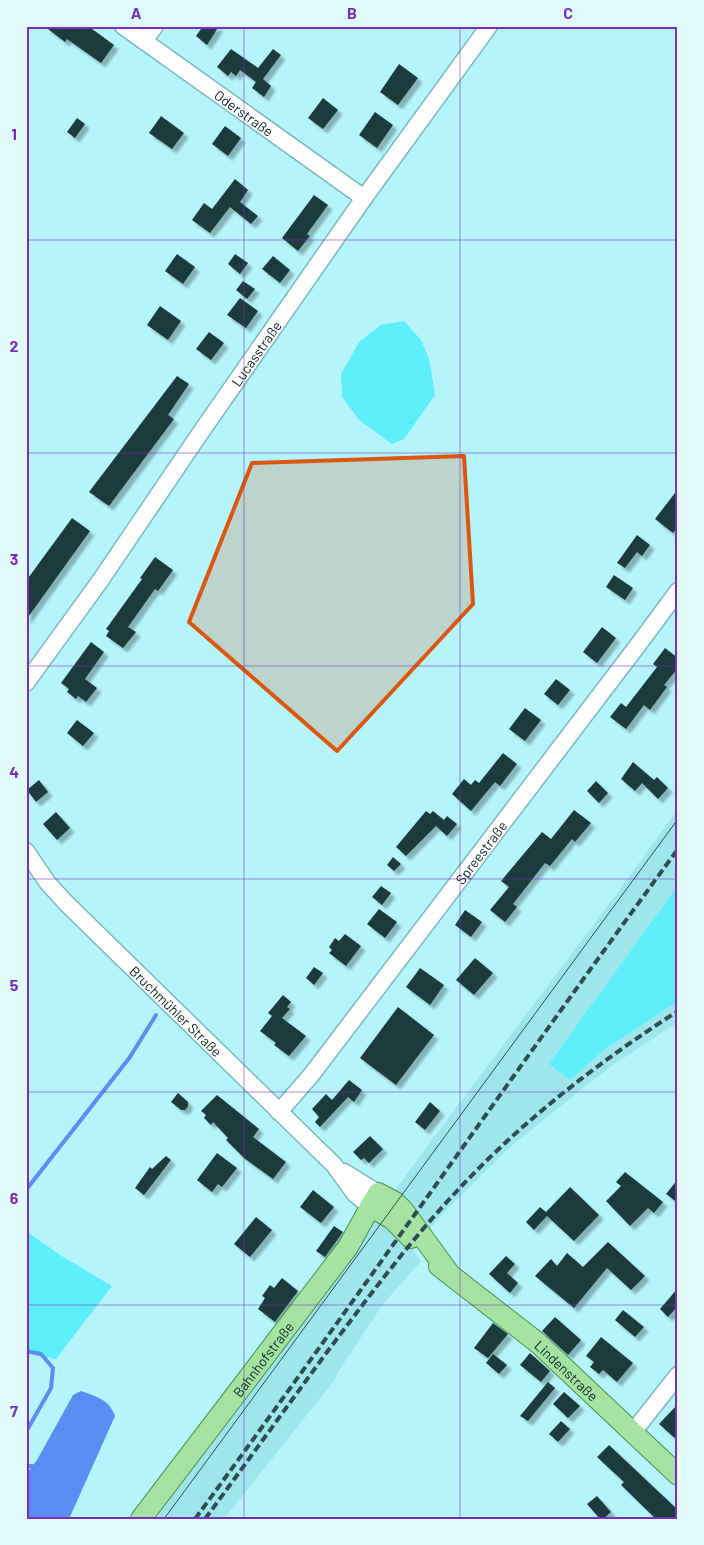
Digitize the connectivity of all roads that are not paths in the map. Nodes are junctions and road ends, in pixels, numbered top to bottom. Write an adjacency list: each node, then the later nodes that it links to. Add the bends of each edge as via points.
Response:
1 (123, 26): 4 (street, Oderstraße)
2 (155, 26): 4 (street)
3 (489, 26): 5 (street, Lucasstraße)
4 (144, 41): 5 (street, Oderstraße)
5 (364, 198): 7 (street, Lucasstraße)
6 (678, 591): 9 (street, Spreestraße)
7 (26, 683)
8 (26, 850): 9 (street, Bruchmühler Straße, via 65,902)
9 (280, 1112): 10 (street, Bruchmühler Straße, via 334,1165 356,1194)
10 (374, 1200): 12 (main road, Lindenstraße, via 395,1202 449,1273 538,1343); 14 (main road, Bahnhofstraße, via 348,1247)
11 (678, 1375): 12 (street)
12 (633, 1432): 13 (main road, Lindenstraße)
13 (678, 1475)
14 (141, 1519)

